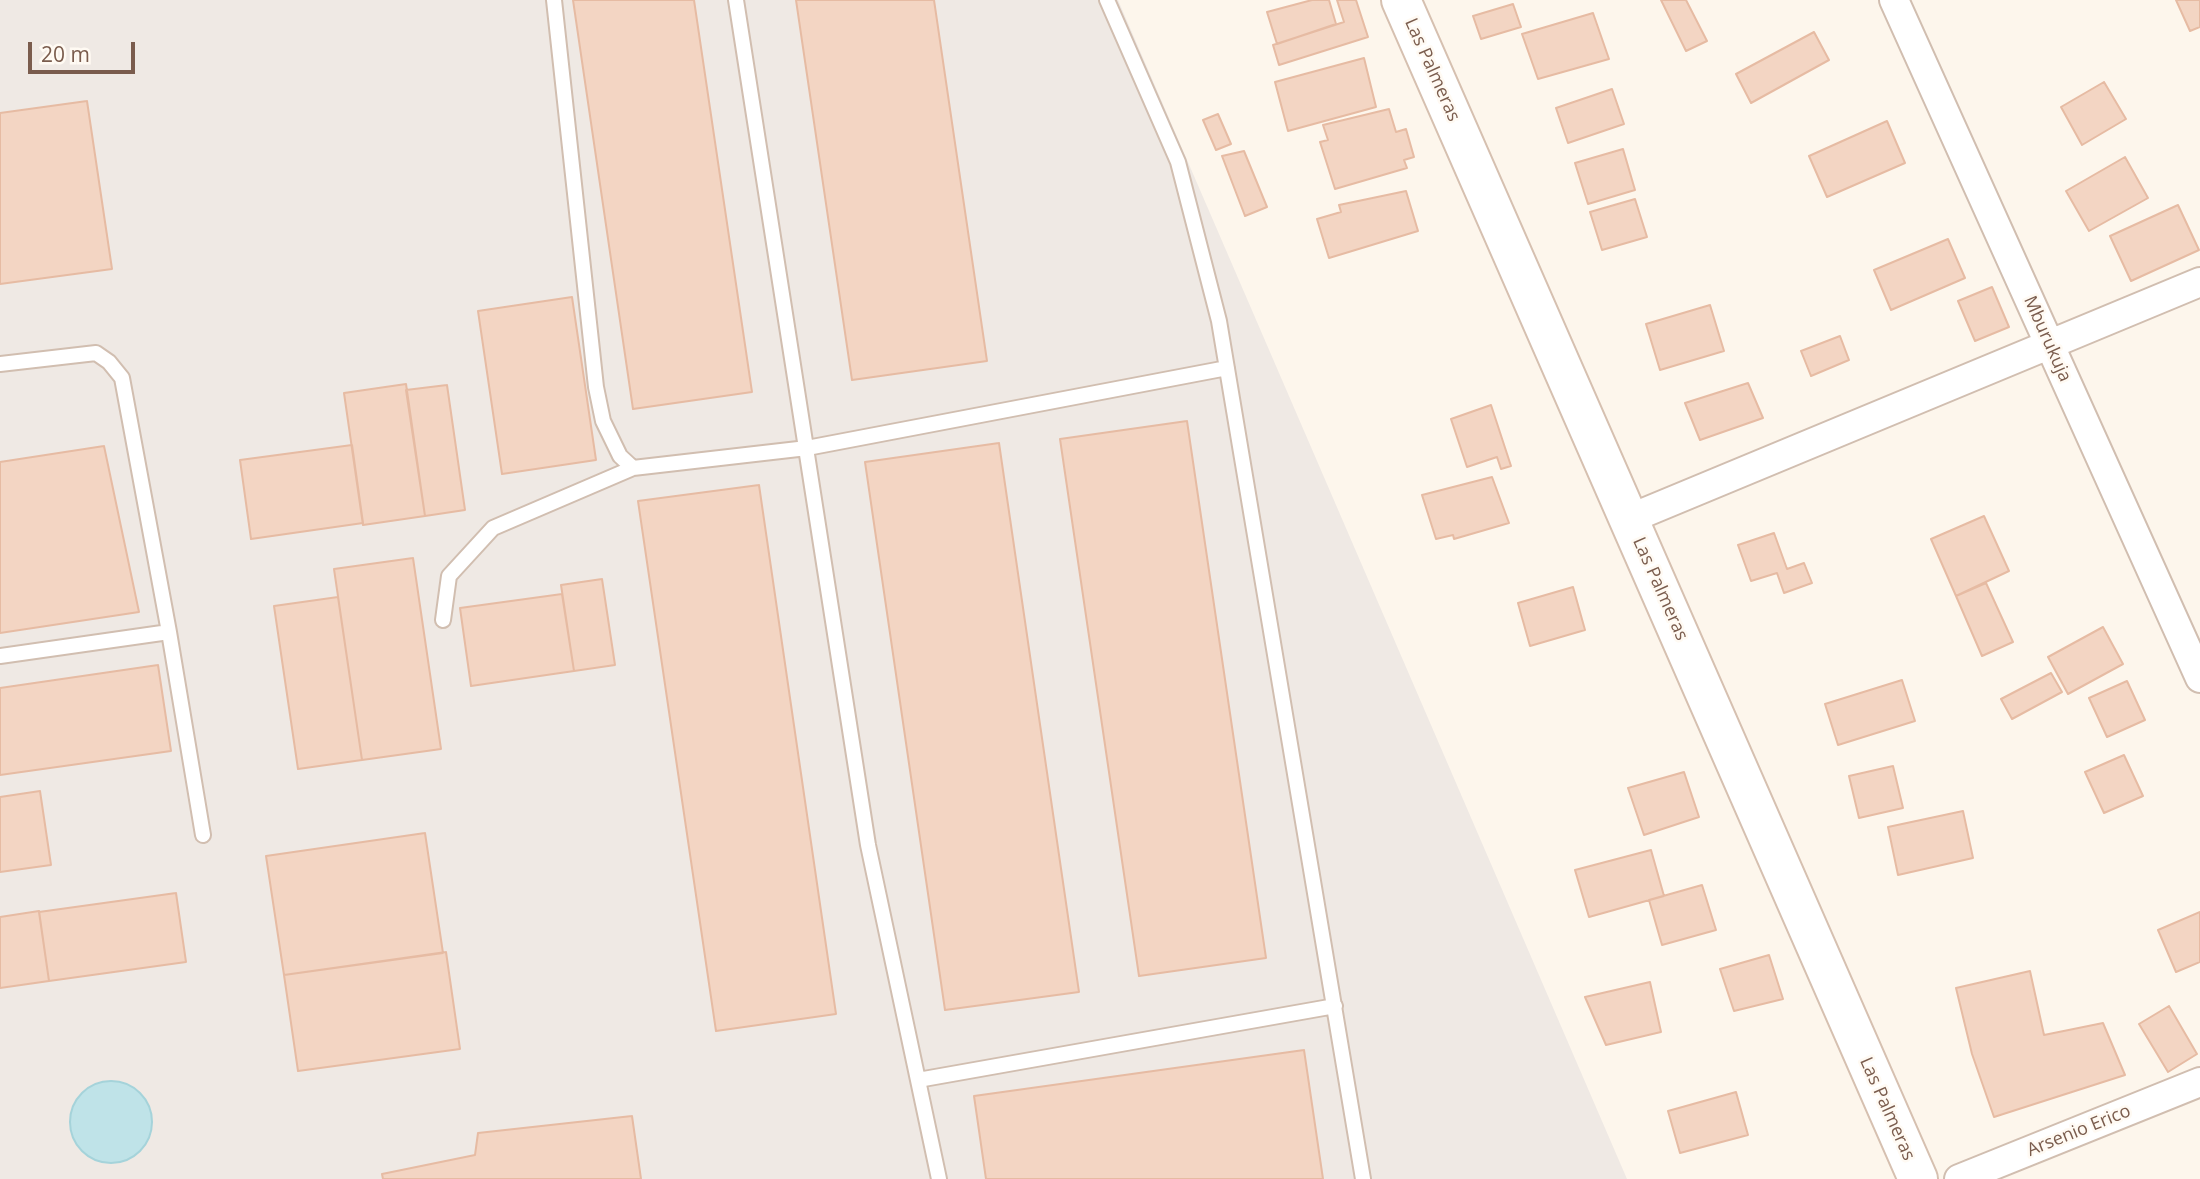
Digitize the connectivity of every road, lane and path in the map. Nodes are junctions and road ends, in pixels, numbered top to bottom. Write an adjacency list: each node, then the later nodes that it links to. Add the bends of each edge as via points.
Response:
1 (554, 0): 11 (lane, via 596,387 603,421 620,456)
2 (736, 0): 10 (lane)
3 (1107, 0): 9 (lane, via 1178,162)
4 (1401, 0): 12 (street, Las Palmeras)
5 (1894, 0): 7 (street, Mburukuja)
6 (2200, 282): 7 (street)
7 (2050, 344): 12 (street); 16 (street, Mburukuja)
8 (0, 364): 14 (lane, via 96,353 122,378)
9 (1227, 368): 10 (lane); 18 (lane)
10 (807, 448): 11 (lane); 19 (lane, via 868,845)
11 (633, 468): 13 (lane, via 493,528 449,576)
12 (1629, 519): 23 (street, Las Palmeras)
13 (443, 620)
14 (169, 632): 15 (lane); 17 (lane)
15 (0, 656)
16 (2200, 678)
17 (203, 835)
18 (1335, 1006): 19 (lane); 22 (lane)
19 (918, 1080): 21 (lane)
20 (2200, 1082): 24 (street, Arsenio Erico)
21 (939, 1179)
22 (1363, 1179)
23 (1918, 1179)
24 (1959, 1179)

